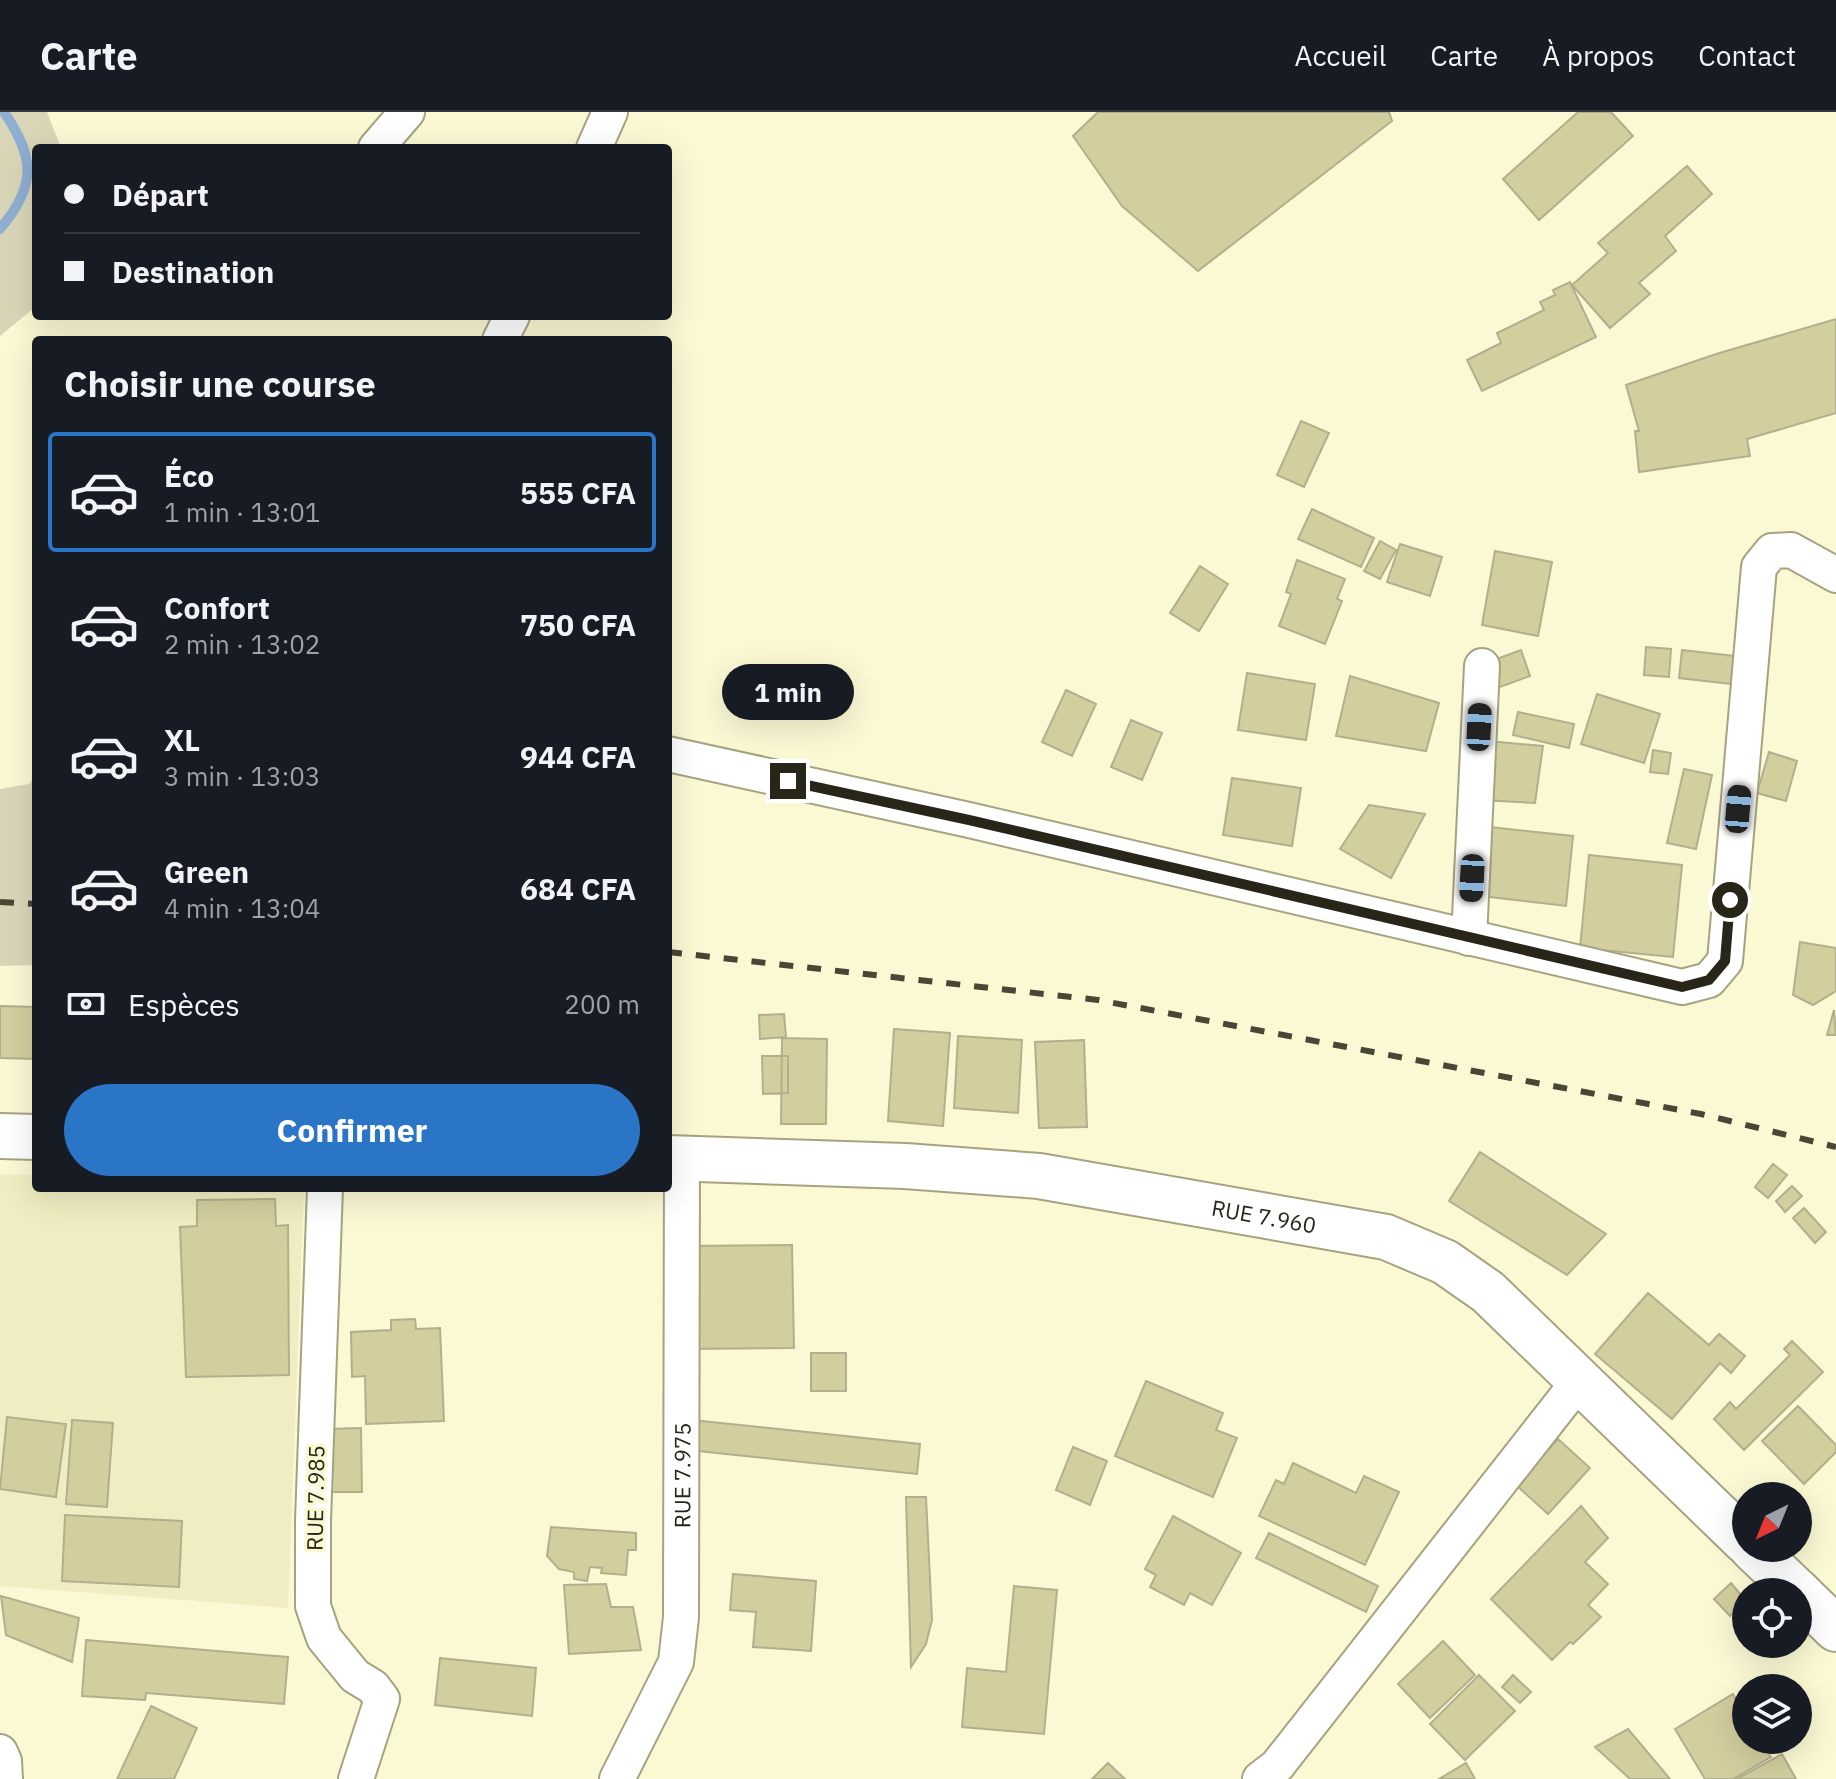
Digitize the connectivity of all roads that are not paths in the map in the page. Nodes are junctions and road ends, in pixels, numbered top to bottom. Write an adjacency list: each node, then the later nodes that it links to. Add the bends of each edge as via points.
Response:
1 (407, 112): 3 (street)
2 (610, 112): 4 (street)
3 (379, 144)
4 (596, 144)
5 (1836, 575): 8 (street, via 1791,550 1772,551 1759,567 1725,961 1709,980 1682,987)
6 (1482, 666): 8 (street)
7 (672, 755): 8 (street)
8 (1469, 938)
9 (0, 1136): 10 (street)
10 (32, 1137)
11 (675, 1158): 13 (street, RUE 7.960, via 1039,1176 1386,1237 1445,1262 1488,1292); 22 (street, RUE 7.975, via 679,1644 676,1662)
12 (325, 1192): 21 (street, RUE 7.985, via 313,1606 324,1638 382,1699)
13 (1579, 1381): 14 (street, RUE 7.960); 23 (street, via 1277,1766)
14 (1732, 1529)
15 (1767, 1562): 16 (street)
16 (1783, 1578)
17 (1812, 1606): 18 (street)
18 (1836, 1629)
19 (0, 1752): 20 (street)
20 (5, 1779)
21 (356, 1779)
22 (617, 1779)
23 (1260, 1779)

